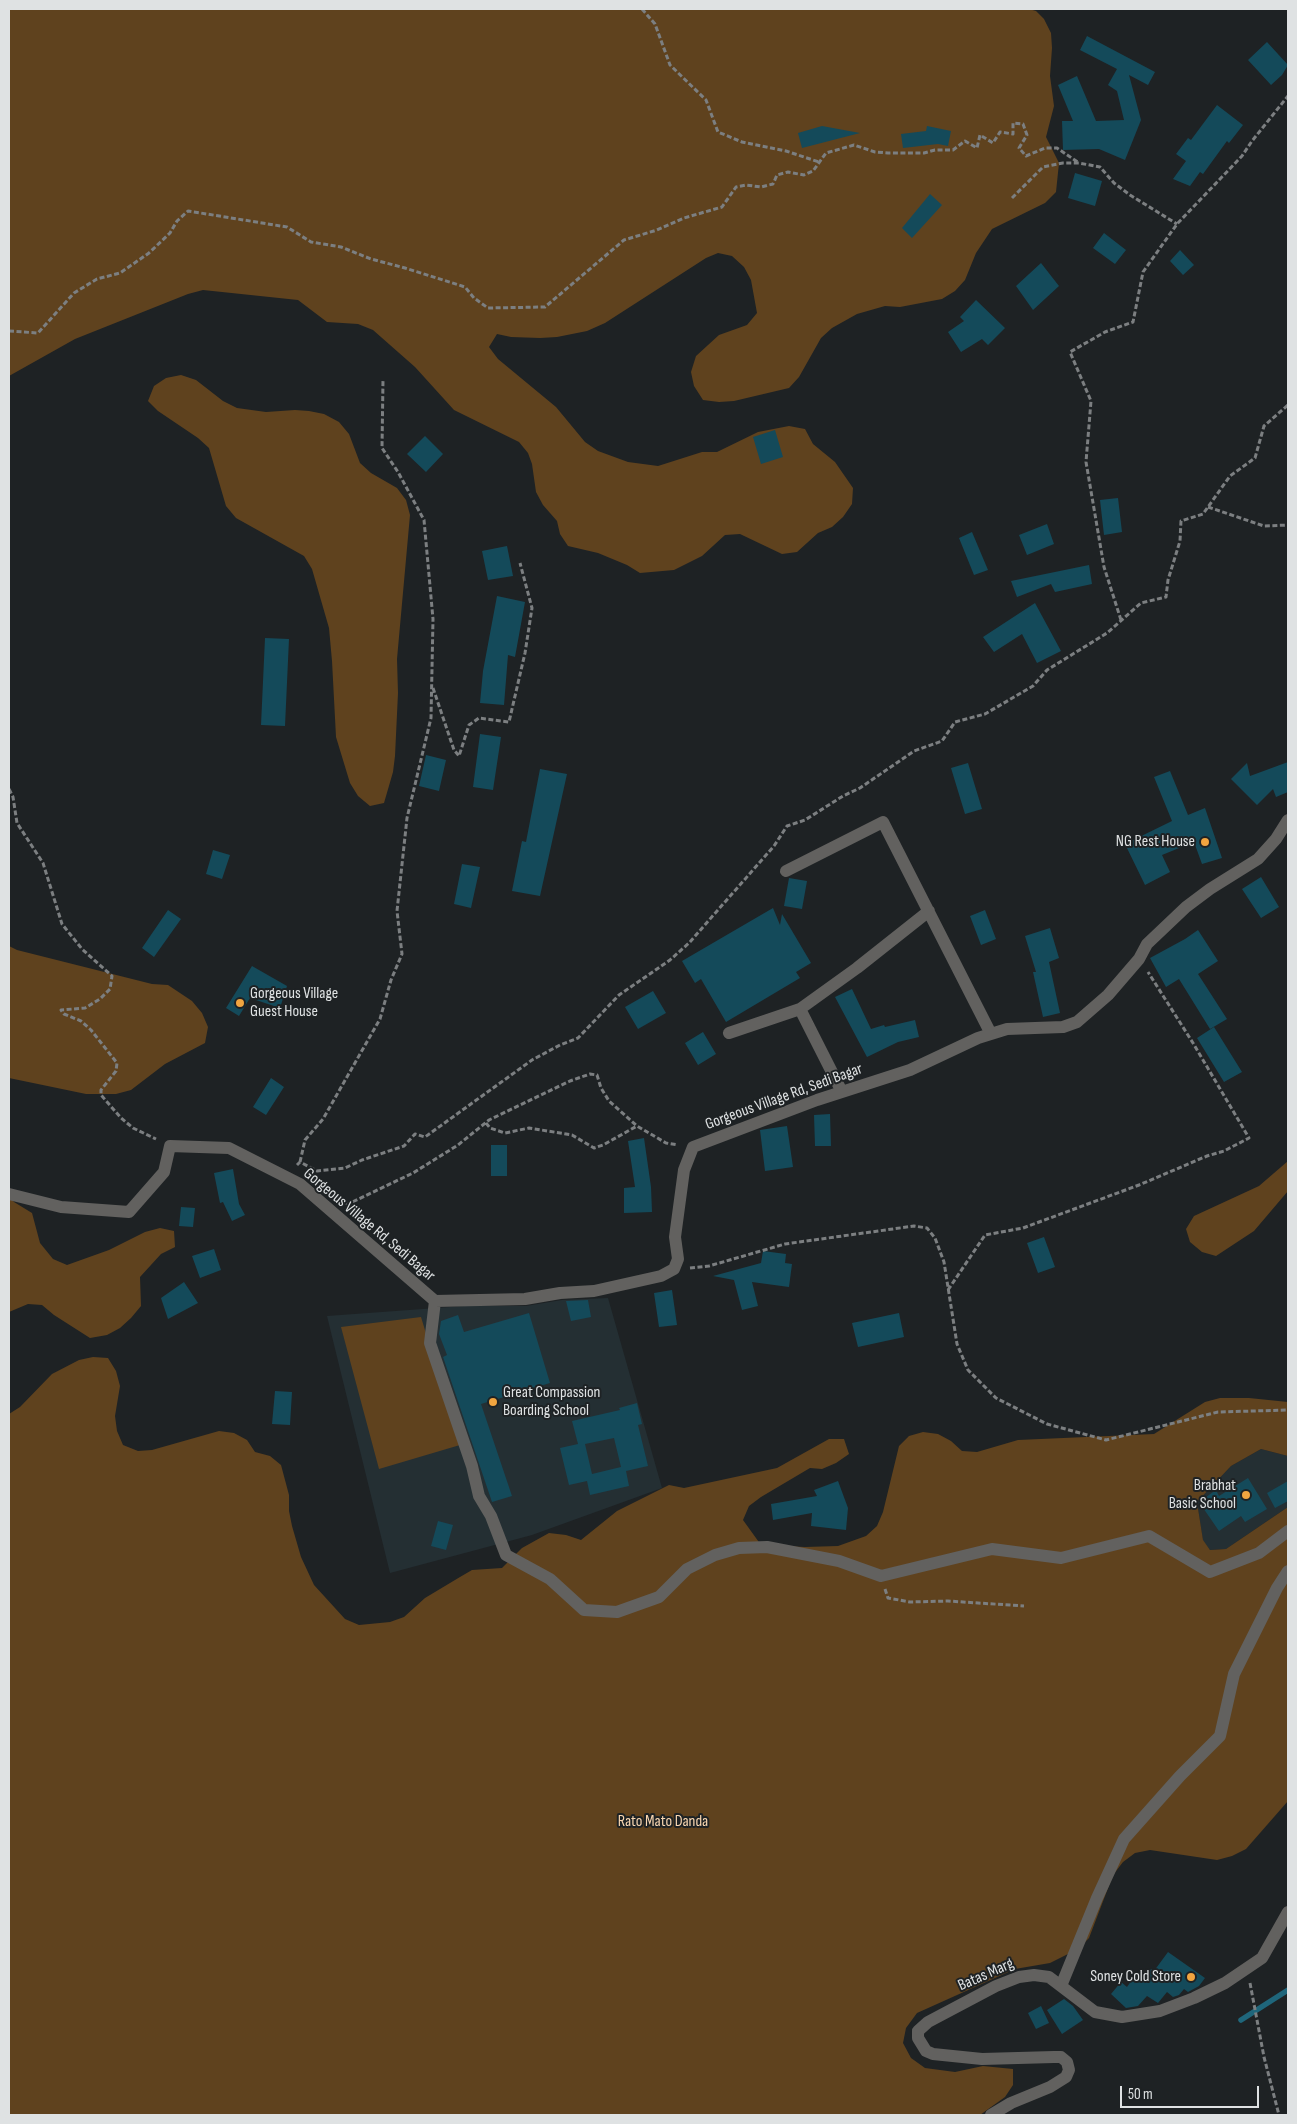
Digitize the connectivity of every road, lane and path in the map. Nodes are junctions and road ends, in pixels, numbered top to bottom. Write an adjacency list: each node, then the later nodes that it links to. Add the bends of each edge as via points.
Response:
1 (642, 9): 3 (path, via 655,24 670,65 706,100 718,132 742,142)
2 (1288, 96): 6 (path, via 1242,156)
3 (819, 162): 4 (path, via 826,153 854,145 888,153 953,150 965,141 977,148 980,135 993,142 1000,132 1013,134 1013,123 1023,124 1027,136 1019,148 1026,156 1045,148 1057,148); 7 (path, via 813,171 804,175 788,172 777,175 773,184 736,187 722,207 624,240 545,307 488,308 465,287 341,247 311,242 287,226 188,211 170,234 142,258 120,273 97,279 74,293 38,333)
4 (1079, 163): 5 (path, via 1063,162 1043,167); 6 (path, via 1100,167 1130,196)
5 (1012, 198)
6 (1177, 224): 13 (path, via 1144,272 1134,322 1105,332 1070,352 1091,401 1086,462 1104,567)
7 (9, 331)
8 (383, 380): 14 (path, via 382,448 424,520 433,619)
9 (1288, 405): 10 (path, via 1264,426 1255,458 1230,476)
10 (1208, 507): 11 (path, via 1264,526); 13 (path, via 1203,514 1181,521 1180,542 1166,597 1141,603)
11 (1288, 525)
12 (520, 563): 14 (path, via 532,608 509,722 479,718 469,725 459,756 454,750)
13 (1121, 621): 28 (path, via 1047,670 1033,686 985,714 955,722 942,741 914,752 805,820 786,826 774,846 689,944 619,995 578,1038 532,1060 425,1137 415,1134 404,1146 345,1168 317,1171)
14 (432, 685): 28 (path, via 431,718 407,818 397,911 402,954 380,1019 323,1119 305,1140)
15 (9, 790): 26 (path, via 17,823 43,863 62,924 82,949 112,976 110,989 100,999 85,1008 62,1010 91,1030 117,1063 116,1071 101,1090 101,1095 133,1128)
16 (1288, 820): 19 (street, Gorgeous Village Rd, Sedi Bagar, via 1258,859 1186,907 1147,944)
17 (786, 870): 18 (street, via 883,822)
18 (929, 911): 20 (street); 22 (street)
19 (1139, 959): 22 (street, Gorgeous Village Rd, Sedi Bagar, via 1108,995 1077,1022 1063,1027 1007,1029); 33 (path, via 1249,1138 1224,1152 1023,1228 985,1235)
20 (800, 1009): 21 (street); 23 (street)
21 (730, 1034)
22 (991, 1034): 23 (street, Gorgeous Village Rd, Sedi Bagar, via 910,1070)
23 (842, 1092): 27 (street, Gorgeous Village Rd, Sedi Bagar)
24 (486, 1123): 25 (path, via 490,1128 505,1133 529,1128 572,1135 594,1148); 25 (path, via 590,1074 597,1075 609,1102); 31 (path, via 413,1173)
25 (637, 1126): 27 (path, via 666,1143)
26 (170, 1146): 29 (street, Gorgeous Village Rd, Sedi Bagar, via 229,1148); 30 (street, via 164,1172 129,1212 61,1207)
27 (693, 1148): 32 (street, Gorgeous Village Rd, Sedi Bagar, via 684,1170 675,1237 678,1258)
28 (300, 1162): 29 (path)
29 (286, 1177): 31 (street, Gorgeous Village Rd, Sedi Bagar, via 300,1184)
30 (9, 1194)
31 (332, 1212): 34 (street, Gorgeous Village Rd, Sedi Bagar)
32 (674, 1269): 33 (path, via 709,1266 784,1244 914,1226 927,1228 935,1238 944,1262); 34 (street, Gorgeous Village Rd, Sedi Bagar, via 661,1276 594,1291 526,1299)
33 (947, 1290): 35 (path, via 957,1344 968,1370 996,1398 1047,1424 1106,1440 1218,1412)
34 (435, 1302): 38 (street, via 430,1343 479,1496 492,1516 506,1555 550,1579 584,1610 617,1612 659,1597 687,1569 715,1555 740,1548 768,1547 839,1561)
35 (1288, 1410)
36 (1288, 1531): 38 (street, via 1259,1554 1210,1572 1149,1536 1061,1558 992,1549)
37 (1288, 1571): 42 (street, via 1234,1674 1220,1736 1124,1839)
38 (881, 1576): 39 (path, via 888,1598 910,1602)
39 (1024, 1606)
40 (1288, 1912): 41 (street, Batas Marg, via 1262,1958)
41 (1247, 1968): 42 (street, Batas Marg, via 1194,1998 1160,2011 1122,2017 1095,2012); 44 (path)
42 (1062, 1986): 43 (street, Batas Marg, via 1042,1975 1019,1977 961,2004 918,2031 921,2045 932,2054 982,2059 1061,2057 1067,2062 1066,2077)
43 (991, 2115)
44 (1279, 2115)

